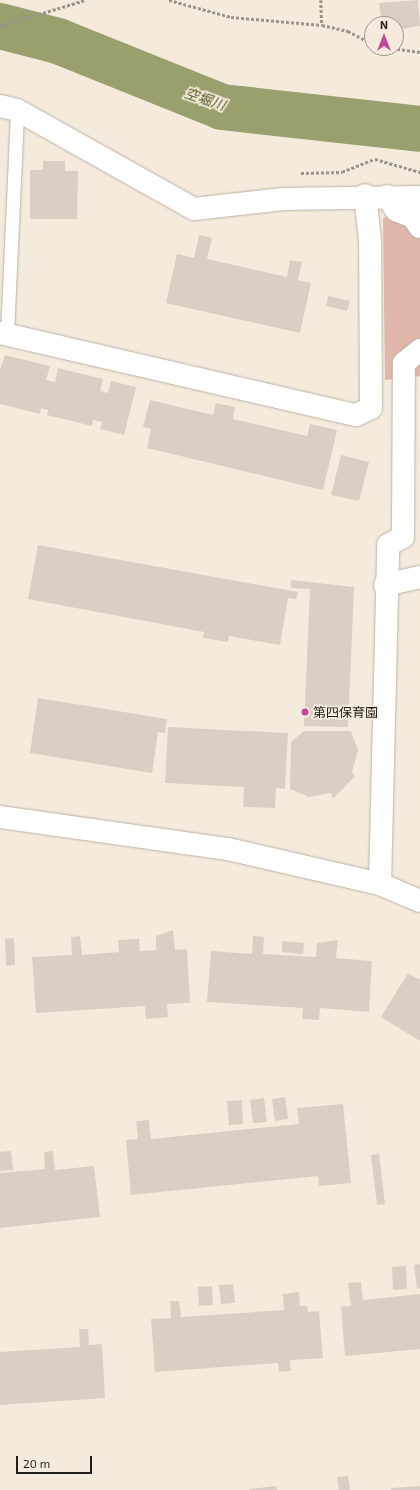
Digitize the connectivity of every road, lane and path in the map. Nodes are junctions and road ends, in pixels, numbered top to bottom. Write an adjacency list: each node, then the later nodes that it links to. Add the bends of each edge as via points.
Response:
1 (85, 0): 5 (path)
2 (169, 0): 4 (path, via 231,17)
3 (321, 0): 4 (path)
4 (322, 25): 6 (path, via 348,31)
5 (0, 26)
6 (364, 40)
7 (404, 50): 8 (path)
8 (420, 52)
9 (8, 108): 12 (street, via 194,209 283,199); 16 (lane)
10 (420, 172): 11 (path, via 375,159 342,172 309,170)
11 (296, 175)
12 (365, 195): 13 (street); 16 (street, via 370,240 371,408 356,415)
13 (387, 196): 14 (street); 15 (street, via 396,210 413,217)
14 (420, 197)
15 (420, 227)
16 (3, 334)
17 (420, 350): 19 (street, via 404,363 403,537 388,545)
18 (420, 577): 19 (street)
19 (385, 585): 21 (street)
20 (0, 816): 21 (street, via 220,847)
21 (380, 884): 22 (street)
22 (420, 901)

